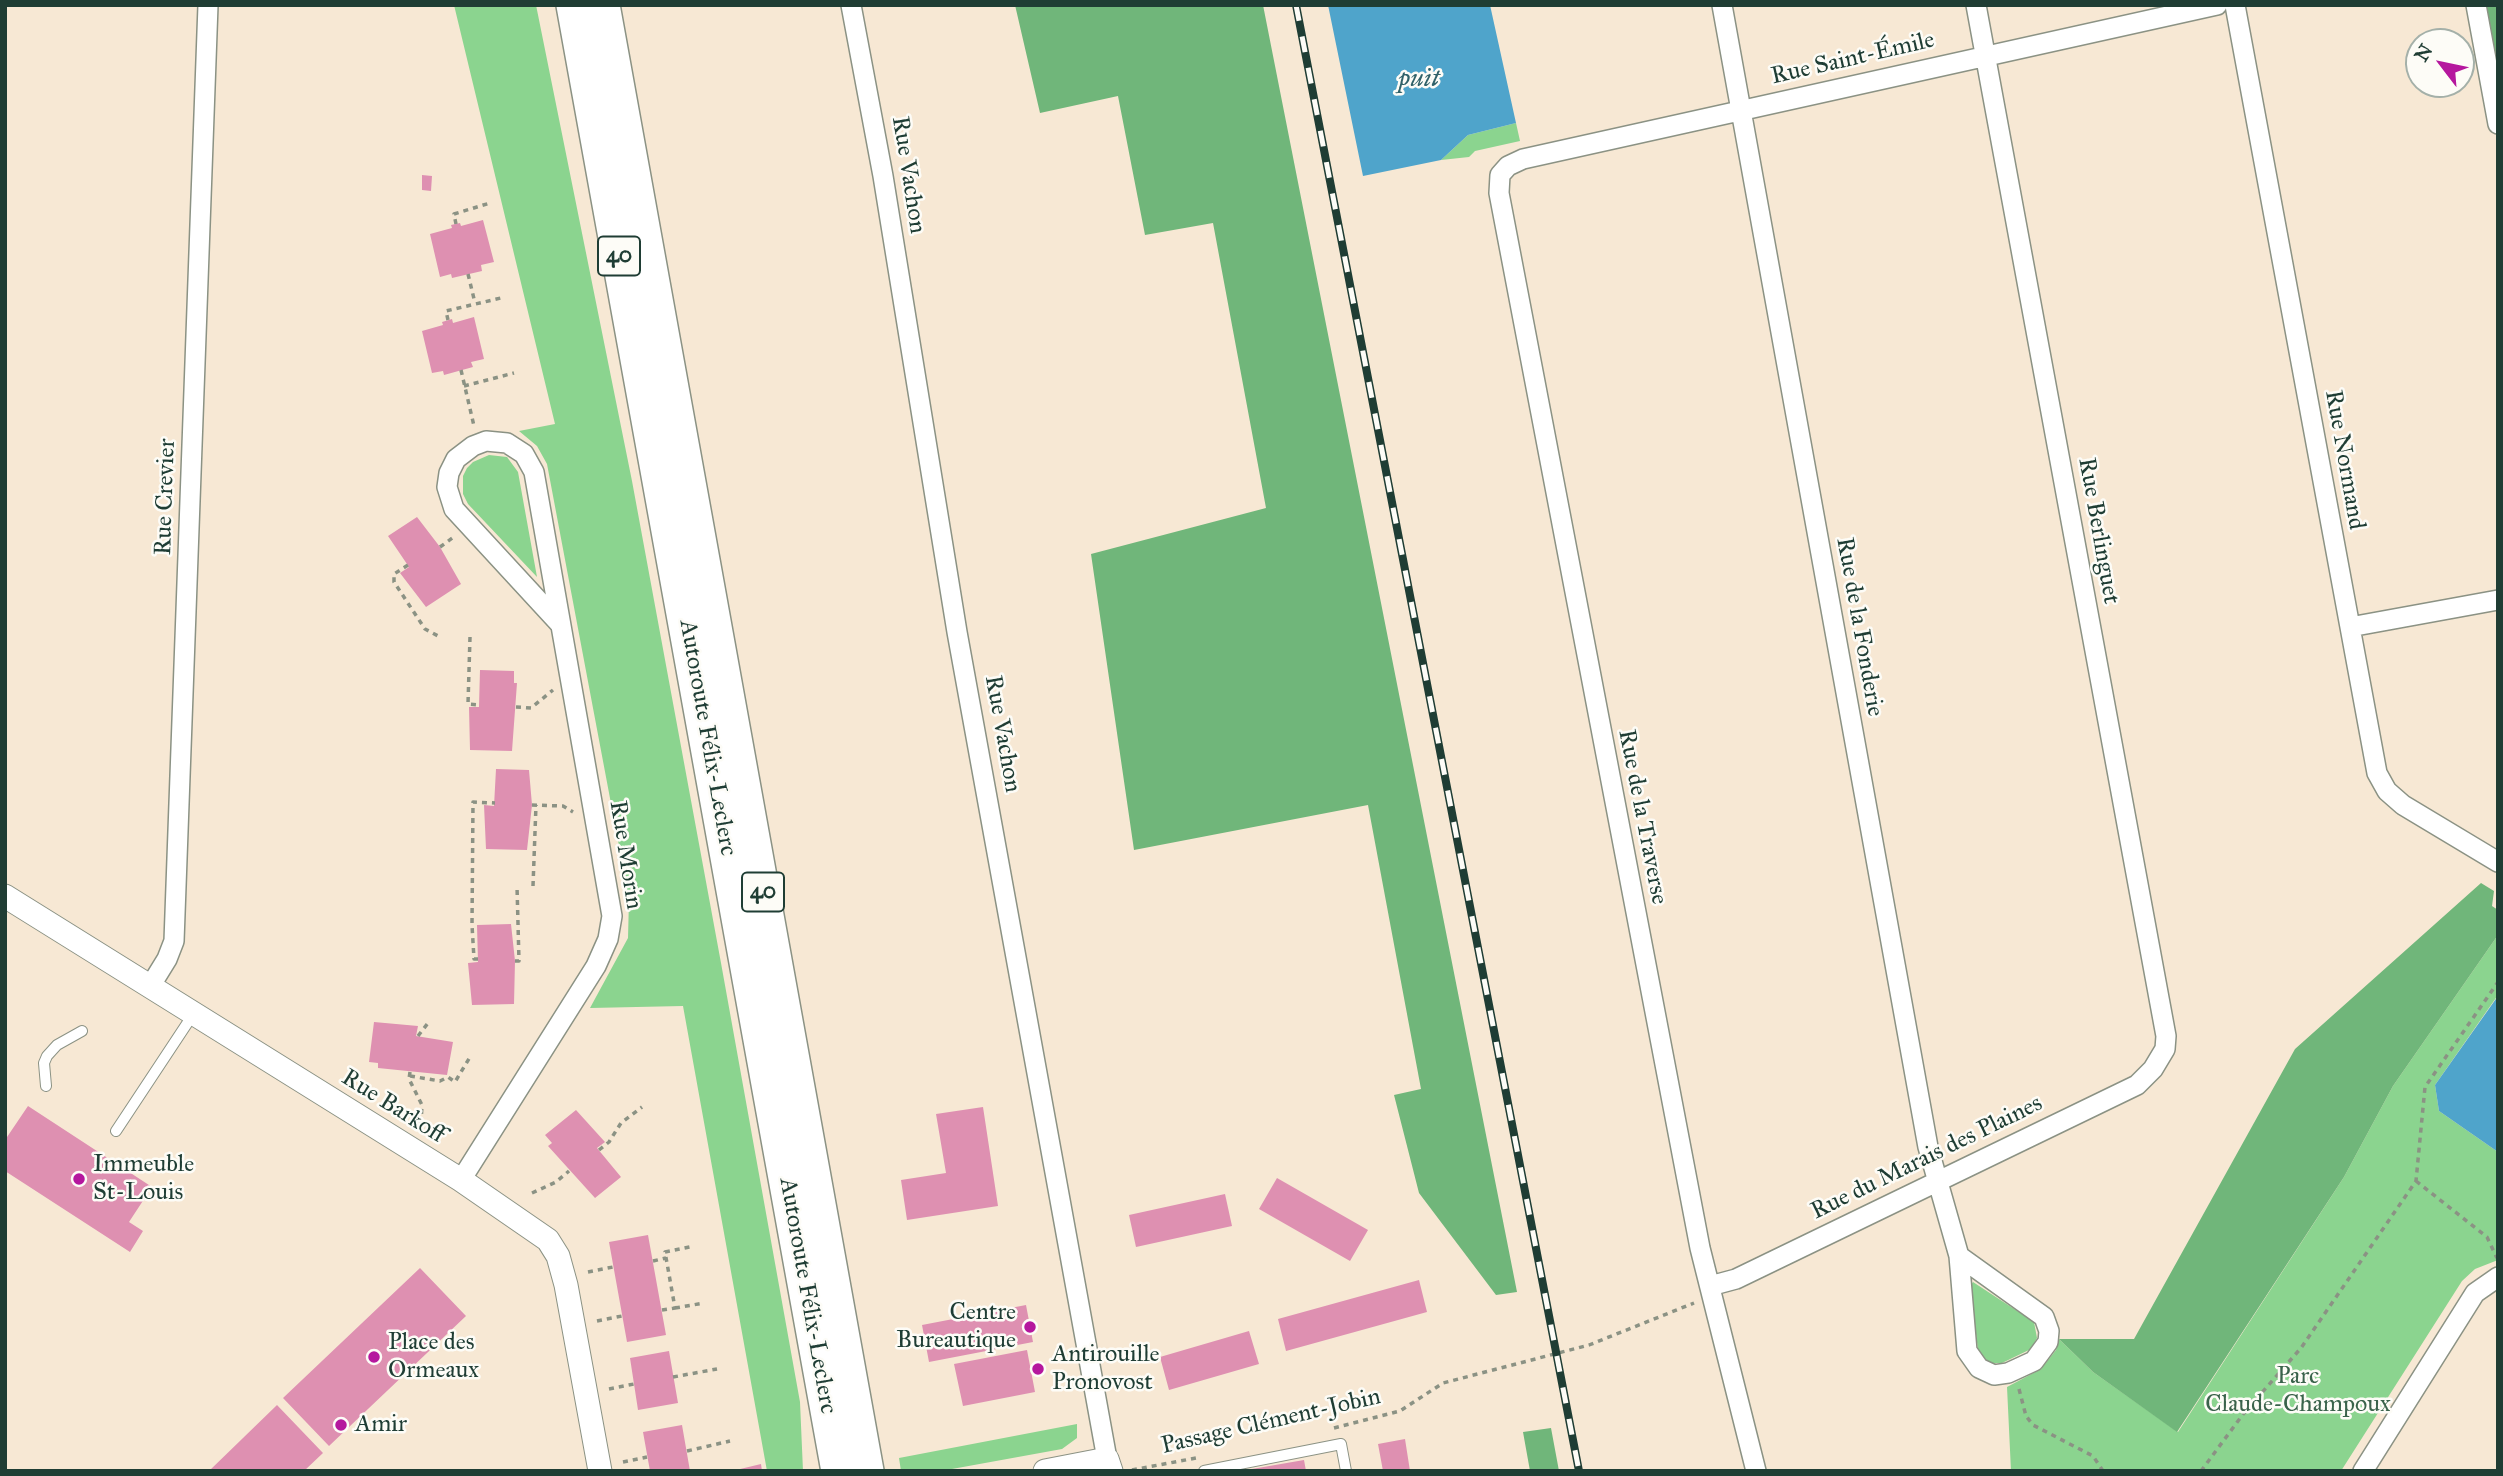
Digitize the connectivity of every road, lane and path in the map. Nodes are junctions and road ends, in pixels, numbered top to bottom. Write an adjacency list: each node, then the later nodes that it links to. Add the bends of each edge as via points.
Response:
1 (208, 5): 44 (street, Rue Crevier, via 174,941)
2 (573, 5): 90 (highway, Autoroute Félix-Leclerc / 40)
3 (603, 5): 91 (highway, Autoroute Félix-Leclerc / 40)
4 (851, 5): 87 (street, Rue Vachon, via 957,632)
5 (1722, 5): 11 (street, Rue de la Fonderie)
6 (1976, 5): 10 (street, Rue Berlinguet)
7 (2217, 5): 10 (street, Rue Saint-Émile)
8 (2235, 5): 29 (street, Rue Normand)
9 (2476, 5): 12 (street)
10 (1985, 54): 11 (street, Rue Saint-Émile); 50 (street, Rue Berlinguet, via 2166,1036)
11 (1740, 109): 13 (street, Rue Saint-Émile, via 1523,159); 58 (street, Rue de la Fonderie)
12 (2498, 124)
13 (1503, 170): 69 (street, Rue de la Traverse, via 1499,193)
14 (490, 203): 15 (path, via 454,214)
15 (456, 224)
16 (468, 274): 18 (path)
17 (501, 298): 18 (path)
18 (475, 303): 19 (path, via 446,311)
19 (448, 320)
20 (461, 370): 22 (path)
21 (514, 373): 22 (path)
22 (464, 386): 23 (path)
23 (475, 429)
24 (456, 536): 25 (path)
25 (440, 547)
26 (408, 565): 30 (path, via 394,574 394,582 425,629)
27 (2498, 600): 29 (street)
28 (559, 624): 28 (street, Rue Morin, via 528,460 501,441 473,446 456,459 449,473 447,487 454,509); 57 (street, Rue Morin, via 609,891 610,931 596,966)
29 (2350, 627): 37 (street, Rue Normand, via 2372,756 2381,783 2403,806)
30 (440, 637)
31 (470, 637): 33 (path, via 468,704)
32 (554, 688): 34 (path, via 531,708)
33 (479, 705)
34 (516, 707)
35 (495, 803): 41 (path, via 473,803 472,925 474,959)
36 (578, 813): 39 (path, via 563,806 534,805)
37 (2498, 862)
38 (517, 886): 42 (path, via 519,961)
39 (533, 886)
40 (5, 896): 44 (street, Rue Barkoff)
41 (478, 960)
42 (515, 961)
43 (2498, 982): 59 (path, via 2425,1087)
44 (151, 985): 45 (street, Rue Barkoff)
45 (194, 1013): 54 (lane); 57 (street, Rue Barkoff)
46 (428, 1023): 48 (path)
47 (82, 1031): 51 (lane, via 47,1056)
48 (418, 1036)
49 (470, 1057): 53 (path, via 455,1082 448,1077 440,1081 410,1074 422,1105)
50 (2158, 1064): 58 (street, Rue du Marais des Plaines, via 2137,1085)
51 (46, 1086)
52 (642, 1107): 55 (path, via 621,1123)
53 (421, 1123)
54 (116, 1131)
55 (599, 1150)
56 (569, 1171): 60 (path)
57 (461, 1180): 89 (street, Rue Barkoff, via 532,1227 556,1251 568,1292)
58 (1937, 1180): 62 (street, Rue de la Fonderie); 69 (street, Rue du Marais des Plaines, via 1736,1279)
59 (2416, 1181): 64 (path, via 2487,1237); 98 (path, via 2301,1348)
60 (532, 1193)
61 (694, 1245): 63 (path, via 665,1252)
62 (1959, 1256): 77 (street, Rue de la Fonderie, via 1969,1356 1989,1373); 77 (street, via 2037,1308 2046,1321 2048,1342 2042,1354)
63 (666, 1258): 65 (path); 72 (path)
64 (2498, 1259)
65 (653, 1261)
66 (613, 1267): 67 (path)
67 (588, 1272)
68 (2498, 1277): 88 (street, via 2475,1293)
69 (1710, 1286): 96 (street, Rue de la Traverse)
70 (704, 1303): 72 (path)
71 (1693, 1303): 81 (path, Passage Clément-Jobin, via 1589,1345 1443,1383 1400,1411)
72 (675, 1308): 73 (path)
73 (662, 1310)
74 (622, 1316): 75 (path)
75 (597, 1321)
76 (717, 1368): 78 (path)
77 (2014, 1370): 97 (path, via 2032,1425 2092,1456)
78 (673, 1377)
79 (634, 1384): 80 (path)
80 (609, 1389)
81 (1331, 1429)
82 (730, 1441): 83 (path)
83 (687, 1451)
84 (647, 1457): 86 (path)
85 (1201, 1458): 93 (path, Passage Clément-Jobin)
86 (623, 1462)
87 (1109, 1465): 92 (street)
88 (2365, 1470)
89 (600, 1471)
90 (838, 1471)
91 (867, 1471)
92 (1045, 1471)
93 (1130, 1471)
94 (1204, 1471): 95 (lane, via 1341,1444)
95 (1346, 1471)
96 (1756, 1471)
97 (2103, 1471)
98 (2200, 1471)

